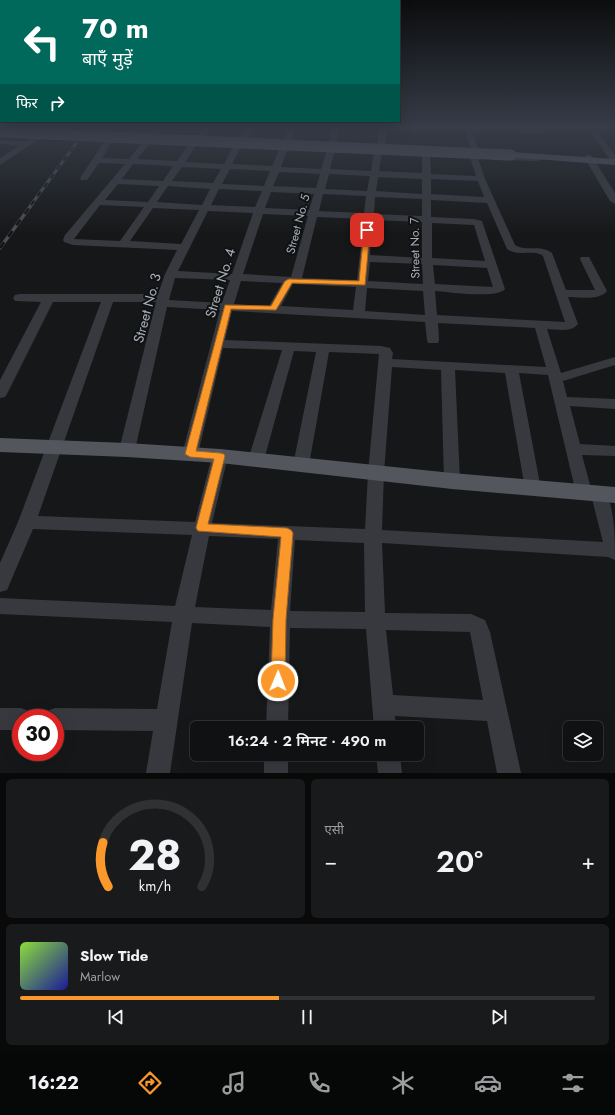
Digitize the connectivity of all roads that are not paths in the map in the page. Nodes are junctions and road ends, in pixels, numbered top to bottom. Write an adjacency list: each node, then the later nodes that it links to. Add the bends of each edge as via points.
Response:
1 (94, 163): 17 (street)
2 (130, 163): 19 (street)
3 (157, 163): 11 (street)
4 (229, 163): 12 (street, Street No. 3)
5 (278, 163): 13 (street, Street No. 4)
6 (327, 163): 14 (street, Street No. 5)
7 (377, 163): 15 (street)
8 (426, 163): 16 (street, Street No. 7)
9 (477, 163): 18 (street)
10 (592, 163): 27 (street)
11 (179, 164): 12 (street); 20 (street)
12 (227, 166): 13 (street); 21 (street, Street No. 3)
13 (275, 169): 14 (street); 22 (street, Street No. 4)
14 (325, 171): 15 (street); 23 (street, Street No. 5)
15 (374, 174): 16 (street); 24 (street)
16 (426, 176): 18 (street); 25 (street, Street No. 7)
17 (84, 178)
18 (481, 179): 26 (street)
19 (115, 181): 20 (street); 28 (street)
20 (166, 183): 21 (street); 29 (street)
21 (216, 186): 22 (street); 30 (street, Street No. 3)
22 (268, 188): 23 (street); 31 (street, Street No. 4)
23 (320, 191): 24 (street); 32 (street, Street No. 5)
24 (371, 194): 25 (street); 33 (street)
25 (426, 197): 26 (street); 34 (street, Street No. 7)
26 (490, 200): 46 (street, via 510,247 517,251 545,252)
27 (615, 201)
28 (97, 202): 29 (street); 35 (street, via 68,240)
29 (152, 205): 30 (street); 35 (street)
30 (204, 208): 31 (street); 36 (street, Street No. 3)
31 (259, 210): 32 (street); 42 (street, Street No. 4)
32 (314, 213): 33 (street); 43 (street, Street No. 5)
33 (368, 216): 34 (street); 37 (street)
34 (427, 219): 39 (street, Street No. 7); 40 (street, via 477,222)
35 (123, 244): 36 (street)
36 (184, 247): 41 (street, Street No. 3)
37 (365, 258): 39 (street); 44 (street)
38 (586, 259): 46 (street, via 600,292)
39 (427, 261): 40 (street); 45 (street, Street No. 7)
40 (492, 265): 45 (street, via 498,290)
41 (171, 274): 42 (street); 50 (street, Street No. 3)
42 (236, 278): 43 (street); 51 (street, Street No. 4)
43 (293, 281): 44 (street); 52 (street, Street No. 5)
44 (362, 284): 45 (street); 53 (street)
45 (429, 287): 54 (street, Street No. 7)
46 (561, 293): 55 (street, via 572,324)
47 (19, 298): 48 (street)
48 (49, 298): 49 (street); 65 (street)
49 (108, 298): 50 (street); 69 (street)
50 (163, 300): 51 (street); 71 (street, Street No. 3)
51 (227, 306): 52 (street); 57 (street, Street No. 4)
52 (273, 309): 53 (street)
53 (359, 314): 54 (street)
54 (431, 318): 55 (street); 56 (street, Street No. 7)
55 (540, 325): 64 (street)
56 (433, 340)
57 (218, 344): 58 (street); 73 (street, Street No. 4)
58 (289, 347): 59 (street); 75 (street)
59 (323, 349): 61 (street, via 385,350); 76 (street)
60 (615, 361): 64 (street)
61 (386, 363): 62 (street); 77 (street)
62 (448, 366): 63 (street); 78 (street)
63 (511, 369): 64 (street); 79 (street)
64 (556, 375): 66 (street)
65 (0, 394)
66 (562, 401): 67 (street); 70 (street)
67 (615, 404)
68 (0, 445): 69 (main road)
69 (54, 447): 71 (main road); 81 (street)
70 (573, 449): 72 (street); 80 (street)
71 (128, 450): 73 (main road)
72 (615, 451)
73 (190, 454): 74 (main road)
74 (220, 456): 75 (main road); 82 (street)
75 (256, 460): 76 (main road)
76 (301, 464): 77 (main road)
77 (376, 473): 78 (main road); 84 (street)
78 (452, 481): 79 (main road)
79 (533, 489): 80 (main road)
80 (600, 494): 85 (street)
81 (27, 522): 82 (street); 86 (street)
82 (202, 528): 83 (street); 88 (street)
83 (287, 533): 84 (street); 89 (street)
84 (374, 536): 85 (street); 90 (street)
85 (615, 551)
86 (0, 584)
87 (0, 606): 88 (street)
88 (183, 614): 89 (street); 96 (street)
89 (280, 619): 90 (street); 97 (street)
90 (375, 620): 91 (street); 92 (street, via 466,622 478,626)
91 (383, 705): 92 (street); 98 (street)
92 (497, 711): 104 (street)
93 (0, 719): 94 (street)
94 (12, 719)
95 (64, 719): 96 (street)
96 (166, 720): 101 (street)
97 (277, 721)
98 (384, 721)
99 (276, 761): 102 (street)
100 (389, 761): 103 (street)
101 (158, 773)
102 (276, 773)
103 (390, 773)
104 (509, 773)

